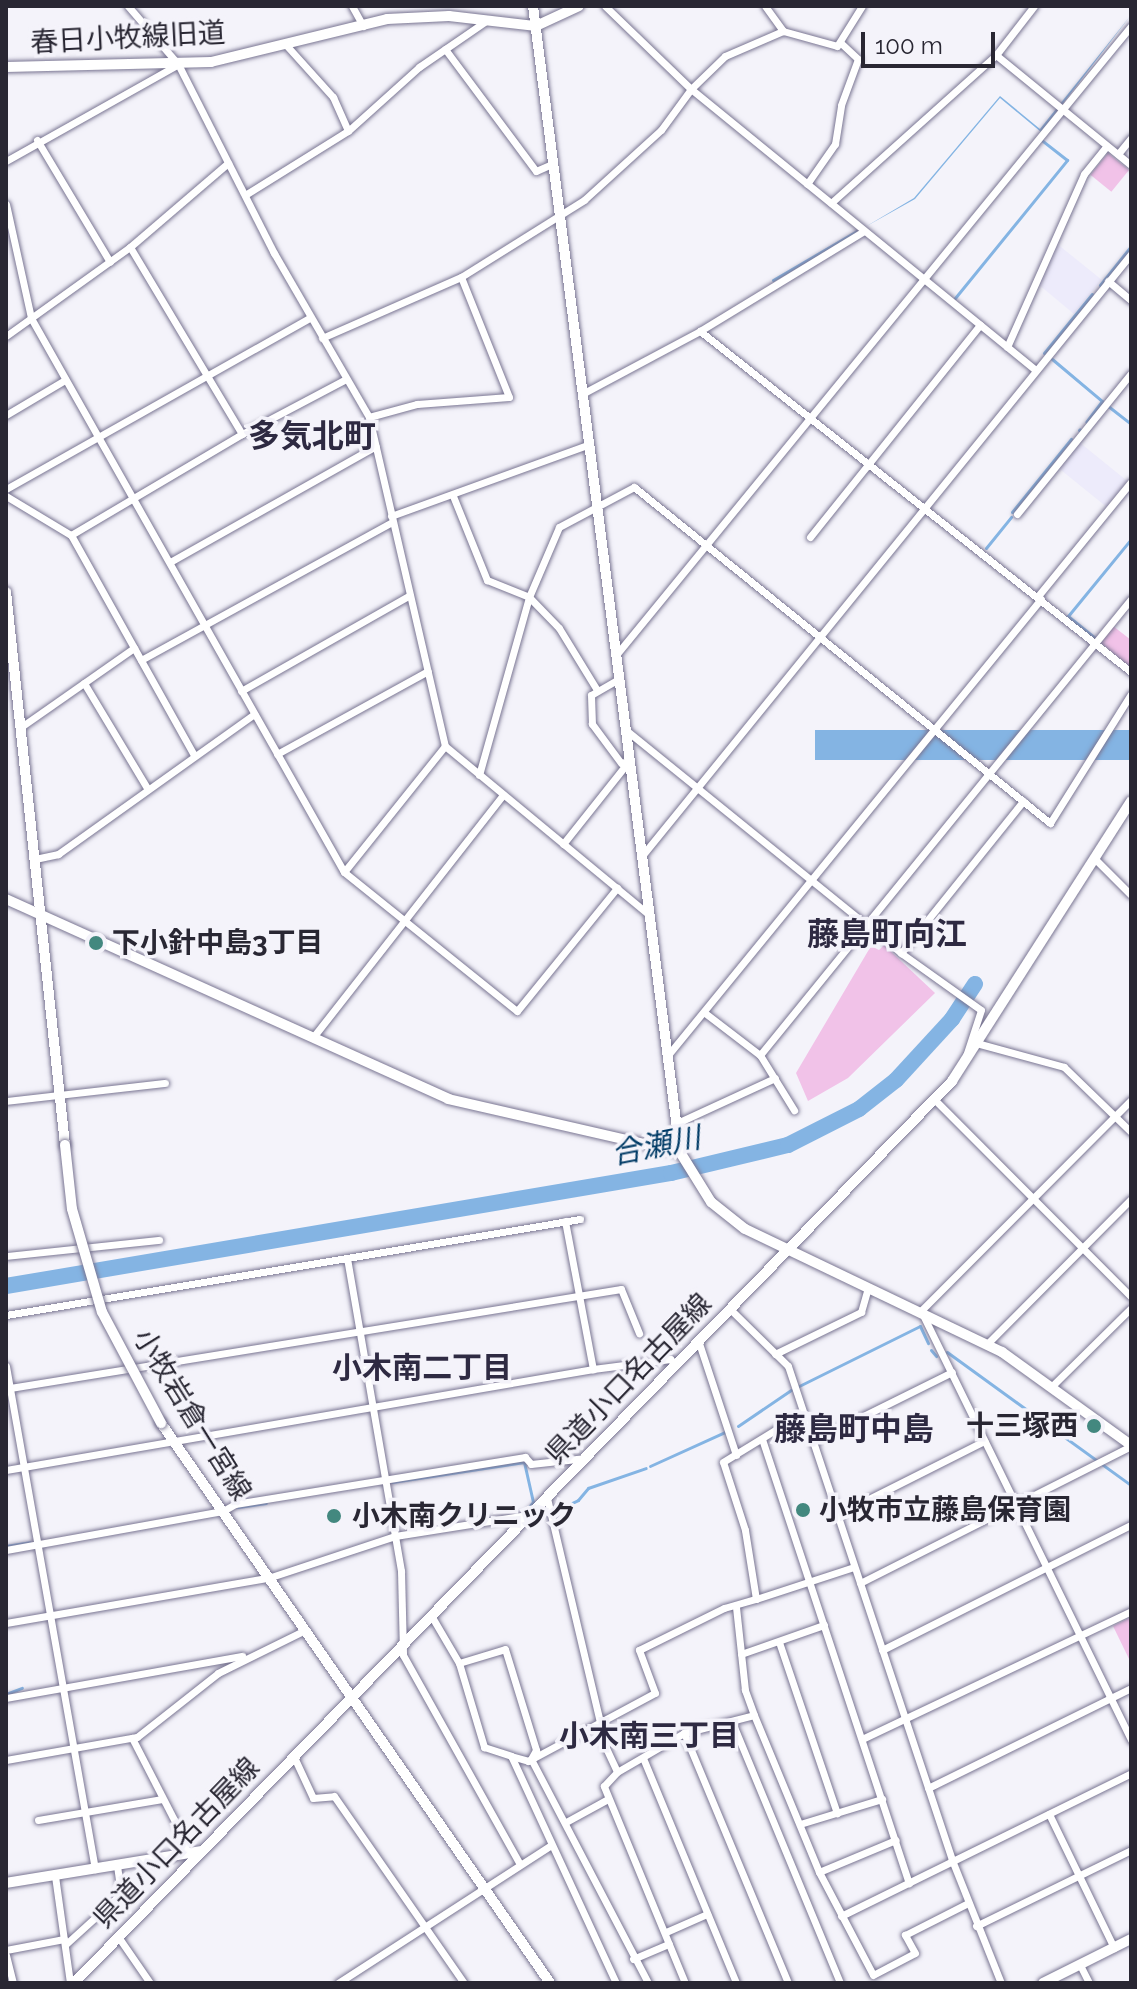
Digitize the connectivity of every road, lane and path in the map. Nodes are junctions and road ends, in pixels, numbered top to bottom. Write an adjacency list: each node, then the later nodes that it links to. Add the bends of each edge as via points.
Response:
1 (128, 6): 18 (street)
2 (352, 6): 10 (street)
3 (533, 6): 11 (main road)
4 (579, 6): 11 (main road)
5 (605, 6): 20 (street)
6 (765, 6): 13 (street)
7 (862, 6): 14 (street)
8 (1034, 6): 17 (street)
9 (487, 19): 10 (main road, 春日小牧線旧道, via 424,16); 11 (main road, 春日小牧線旧道); 16 (street)
10 (363, 26): 15 (main road, 春日小牧線旧道)
11 (536, 26): 29 (main road)
12 (1131, 26): 21 (street)
13 (783, 31): 14 (street, via 831,47); 20 (street, via 725,56)
14 (842, 44): 31 (street, via 858,59 841,105 835,144)
15 (287, 46): 18 (main road, 春日小牧線旧道); 22 (street, via 333,97)
16 (445, 49): 22 (street); 29 (street, via 536,171)
17 (996, 55): 21 (street); 33 (street)
18 (178, 64): 19 (main road, 春日小牧線旧道); 24 (street); 28 (street)
19 (6, 67)
20 (691, 89): 31 (street); 35 (street, via 661,130 605,182)
21 (1061, 108): 25 (street); 41 (street)
22 (348, 131): 32 (street)
23 (1131, 138): 26 (street)
24 (37, 140): 27 (street); 39 (street)
25 (1107, 146): 26 (street); 50 (street, via 1084,174)
26 (1118, 154): 30 (street)
27 (6, 161)
28 (228, 163): 32 (street); 37 (street)
29 (552, 164): 35 (main road)
30 (1131, 165)
31 (807, 184): 33 (street)
32 (245, 195): 45 (street)
33 (831, 203): 36 (street)
34 (6, 204): 44 (street)
35 (558, 213): 40 (street); 56 (main road)
36 (864, 231): 41 (street); 47 (street)
37 (130, 247): 39 (street); 53 (street)
38 (1131, 254): 42 (street)
39 (110, 262): 44 (street)
40 (461, 277): 49 (street); 59 (street, via 509,397 417,404)
41 (921, 278): 46 (street); 57 (street)
42 (1108, 281): 43 (street); 51 (street)
43 (1131, 300)
44 (31, 318): 48 (street); 55 (street)
45 (309, 318): 49 (street); 53 (street)
46 (980, 325): 50 (street); 64 (street)
47 (700, 331): 56 (street); 57 (street)
48 (6, 336)
49 (322, 338): 54 (street)
50 (1007, 347): 51 (street)
51 (1036, 370): 71 (street)
52 (1131, 373): 72 (street)
53 (209, 374): 60 (street); 61 (street)
54 (346, 379): 59 (street); 60 (street)
55 (65, 380): 58 (street); 61 (street)
56 (582, 394): 62 (main road)
57 (812, 414): 64 (street); 76 (street)
58 (6, 415)
59 (369, 417): 63 (street)
60 (242, 434): 69 (street)
61 (98, 438): 66 (street); 69 (street)
62 (587, 445): 68 (street); 70 (main road)
63 (376, 446): 73 (street); 77 (street)
64 (871, 461): 71 (street); 75 (street)
65 (1131, 482): 81 (street)
66 (6, 489)
67 (6, 496): 74 (street)
68 (453, 496): 73 (street); 80 (street, via 487,580)
69 (133, 500): 74 (street); 77 (street)
70 (594, 504): 76 (street, via 634,487); 80 (street, via 559,527); 87 (main road)
71 (927, 506): 81 (street); 84 (street)
72 (1017, 514)
73 (391, 519): 79 (street); 83 (street)
74 (71, 535): 86 (street)
75 (810, 537)
76 (706, 544): 84 (street); 87 (street)
77 (170, 562): 83 (street)
78 (6, 592): 97 (main road, 小牧岩倉一宮線)
79 (410, 595): 89 (street); 94 (street)
80 (529, 597): 93 (street, via 559,628); 105 (street)
81 (1039, 598): 85 (street); 99 (street)
82 (1131, 599): 85 (street)
83 (204, 626): 88 (street); 94 (street)
84 (820, 637): 99 (street); 107 (street)
85 (1096, 643): 90 (street); 104 (street)
86 (134, 648): 88 (street); 92 (street)
87 (616, 655): 91 (main road)
88 (141, 660): 102 (street)
89 (428, 671): 100 (street); 101 (street)
90 (1131, 672)
91 (619, 679): 93 (street); 98 (main road)
92 (84, 683): 97 (street); 106 (street)
93 (597, 690): 103 (street, via 591,695 592,724 621,763)
94 (241, 691): 96 (street)
95 (1131, 694): 109 (street, via 1050,823)
96 (254, 714): 101 (street); 102 (street)
97 (21, 727): 114 (main road, 小牧岩倉一宮線)
98 (625, 729): 103 (main road); 107 (street)
99 (937, 729): 104 (street); 116 (street)
100 (445, 746): 105 (street); 115 (street)
101 (277, 754): 115 (street)
102 (194, 755): 106 (street)
103 (629, 761): 111 (street); 112 (main road)
104 (991, 773): 109 (street); 123 (street)
105 (479, 775): 108 (street)
106 (147, 788): 114 (street, via 58,854)
107 (697, 788): 112 (street); 116 (street)
108 (503, 795): 111 (street); 122 (street)
109 (1023, 801): 124 (street)
110 (1131, 801): 113 (main road, 県道小口名古屋線)
111 (563, 844): 117 (street)
112 (641, 857): 121 (main road)
113 (1094, 858): 118 (street); 127 (main road, 県道小口名古屋線)
114 (35, 859): 120 (main road, 小牧岩倉一宮線)
115 (344, 872): 122 (street)
116 (814, 882): 123 (street); 125 (street)
117 (617, 888): 121 (street); 122 (street, via 517,1011)
118 (1131, 895)
119 (6, 899): 120 (main road)
120 (40, 913): 126 (main road); 133 (main road, 小牧岩倉一宮線)
121 (649, 915): 129 (main road)
122 (402, 919): 126 (street)
123 (865, 924): 124 (street); 128 (street)
124 (901, 953): 130 (street, via 979,1009 964,1051)
125 (705, 1013): 128 (street); 129 (street)
126 (314, 1036): 141 (main road, via 448,1099)
127 (980, 1044): 130 (main road, 県道小口名古屋線); 138 (street, via 1064,1067)
128 (760, 1055): 131 (street)
129 (666, 1057): 139 (main road)
130 (964, 1069): 134 (main road, 県道小口名古屋線)
131 (775, 1078): 137 (street); 139 (street)
132 (165, 1083): 133 (street)
133 (59, 1095): 136 (street); 172 (main road, 小牧岩倉一宮線, bridge, via 72,1209 102,1312)
134 (934, 1099): 142 (street); 148 (main road, 県道小口名古屋線)
135 (1131, 1100): 138 (street)
136 (6, 1101)
137 (794, 1110)
138 (1115, 1116): 140 (street); 142 (street)
139 (675, 1124): 141 (main road)
140 (1131, 1132)
141 (680, 1152): 148 (main road, via 695,1183 726,1216)
142 (1033, 1199): 147 (street); 156 (street)
143 (1131, 1199): 147 (street)
144 (580, 1219): 145 (street)
145 (565, 1221): 150 (street); 152 (street)
146 (159, 1240): 149 (street)
147 (1082, 1248): 153 (street); 161 (street)
148 (785, 1251): 151 (main road); 155 (main road, 県道小口名古屋線)
149 (6, 1256)
150 (347, 1258): 157 (street); 158 (street)
151 (868, 1288): 156 (main road); 162 (street, via 861,1312)
152 (577, 1294): 158 (street); 159 (street, via 621,1289); 165 (street)
153 (1131, 1297)
154 (1131, 1308): 167 (street)
155 (730, 1309): 160 (main road, 県道小口名古屋線); 162 (street)
156 (921, 1311): 161 (main road); 166 (street)
157 (6, 1315)
158 (359, 1329): 168 (street); 169 (street)
159 (639, 1333)
160 (699, 1343): 163 (main road, 県道小口名古屋線); 176 (street)
161 (987, 1344): 167 (main road)
162 (775, 1354): 170 (street, via 788,1366)
163 (676, 1365): 165 (street, via 670,1359); 177 (main road, 県道小口名古屋線)
164 (6, 1366): 168 (street)
165 (593, 1369): 169 (street)
166 (952, 1372): 173 (street); 174 (street)
167 (1051, 1387): 175 (main road)
168 (10, 1388): 178 (street)
169 (373, 1411): 172 (street); 180 (street)
170 (803, 1413): 171 (street); 173 (street)
171 (762, 1439): 176 (street); 193 (street)
172 (173, 1441): 178 (street); 183 (main road, 小牧岩倉一宮線)
173 (813, 1441): 185 (street)
174 (984, 1441): 182 (street); 185 (street)
175 (1131, 1445): 182 (street)
176 (736, 1455): 195 (street, via 723,1462 745,1530)
177 (586, 1458): 180 (street, via 531,1464 525,1457); 181 (main road, 県道小口名古屋線)
178 (24, 1466): 179 (street); 188 (street)
179 (6, 1470)
180 (385, 1479): 183 (street, via 235,1504); 187 (street)
181 (547, 1498): 184 (main road, 県道小口名古屋線); 216 (street)
182 (1015, 1505): 191 (street); 194 (street)
183 (223, 1511): 188 (street); 192 (main road, 小牧岩倉一宮線)
184 (530, 1515): 187 (street); 199 (main road, 県道小口名古屋線)
185 (837, 1515): 190 (street)
186 (1131, 1525): 191 (street)
187 (395, 1536): 192 (street); 205 (street)
188 (38, 1545): 189 (street); 198 (street)
189 (6, 1550)
190 (854, 1567): 193 (street); 194 (street)
191 (1046, 1567): 203 (street); 206 (street)
192 (271, 1577): 198 (street); 202 (main road, 小牧岩倉一宮線)
193 (809, 1581): 195 (street); 201 (street)
194 (860, 1583): 206 (street)
195 (756, 1599): 196 (street)
196 (736, 1607): 207 (street); 216 (street, via 639,1650 655,1693)
197 (1131, 1611): 203 (street)
198 (50, 1614): 200 (street); 211 (street)
199 (432, 1617): 205 (main road, 県道小口名古屋線); 209 (street)
200 (6, 1623)
201 (824, 1625): 204 (street); 221 (street)
202 (305, 1630): 208 (street); 213 (main road, 小牧岩倉一宮線)
203 (1080, 1636): 214 (street); 217 (street)
204 (779, 1642): 207 (street); 236 (street)
205 (402, 1645): 213 (main road, 県道小口名古屋線); 247 (street)
206 (882, 1650): 217 (street)
207 (741, 1654): 215 (street)
208 (248, 1655): 211 (street, via 102,1678 101,1683); 220 (street)
209 (459, 1663): 224 (street, via 484,1747); 227 (street, via 505,1649 536,1750)
210 (1131, 1688): 214 (street)
211 (63, 1690): 212 (street); 223 (street)
212 (6, 1698)
213 (353, 1698): 225 (main road, 県道小口名古屋線); 255 (main road, 小牧岩倉一宮線)
214 (1110, 1698): 222 (street); 231 (street)
215 (754, 1715): 218 (street); 240 (street)
216 (599, 1719): 227 (street); 229 (street)
217 (905, 1721): 221 (street); 231 (street)
218 (732, 1722): 219 (street); 281 (street)
219 (684, 1733): 226 (street); 280 (street)
220 (132, 1738): 223 (street); 232 (street)
221 (862, 1739): 233 (street)
222 (1131, 1740)
223 (73, 1750): 228 (street); 235 (street)
224 (511, 1756): 227 (street); 242 (street)
225 (294, 1757): 244 (main road, 県道小口名古屋線); 260 (street, via 313,1798 334,1796)
226 (643, 1758): 229 (street); 257 (street)
227 (531, 1759): 239 (street)
228 (6, 1760)
229 (617, 1772): 234 (street, via 604,1786)
230 (1131, 1773): 237 (street)
231 (928, 1788): 246 (street)
232 (162, 1799): 235 (street); 245 (street, via 186,1843)
233 (882, 1799): 236 (street); 241 (street)
234 (606, 1800): 239 (street); 261 (street)
235 (85, 1812): 238 (street); 249 (street)
236 (837, 1813): 240 (street)
237 (1049, 1814): 246 (street); 251 (street)
238 (38, 1820)
239 (566, 1822): 268 (street)
240 (800, 1824): 250 (street)
241 (896, 1840): 250 (street); 254 (street)
242 (551, 1845): 247 (street); 276 (street)
243 (1131, 1850): 251 (street)
244 (201, 1851): 245 (main road); 262 (main road, 県道小口名古屋線)
245 (185, 1854): 248 (main road)
246 (952, 1860): 254 (street); 256 (street)
247 (520, 1864): 255 (street)
248 (117, 1865): 249 (main road); 264 (street, via 121,1894)
249 (95, 1869): 252 (main road)
250 (819, 1872): 258 (street)
251 (1081, 1875): 259 (street); 266 (street)
252 (55, 1876): 253 (main road); 264 (street)
253 (6, 1883)
254 (909, 1883): 258 (street)
255 (483, 1888): 260 (street); 275 (main road, 小牧岩倉一宮線)
256 (968, 1903): 258 (street, via 905,1935 915,1953 873,1975); 259 (street)
257 (707, 1914): 261 (street); 279 (street)
258 (841, 1916)
259 (976, 1926): 282 (street)
260 (427, 1929): 273 (street); 274 (street)
261 (666, 1932): 265 (street)
262 (119, 1938): 271 (main road, 県道小口名古屋線); 272 (street)
263 (1131, 1939): 266 (main road)
264 (65, 1941): 267 (street); 271 (street)
265 (669, 1944): 268 (street); 278 (street)
266 (1114, 1948): 269 (main road)
267 (6, 1953): 270 (street)
268 (633, 1959): 277 (street)
269 (1080, 1965): 283 (main road); 284 (street)
270 (13, 1983)
271 (72, 1983)
272 (150, 1983)
273 (338, 1983)
274 (464, 1983)
275 (550, 1983)
276 (616, 1983)
277 (648, 1983)
278 (685, 1983)
279 (736, 1983)
280 (788, 1983)
281 (840, 1983)
282 (1001, 1983)
283 (1043, 1983)
284 (1089, 1983)

